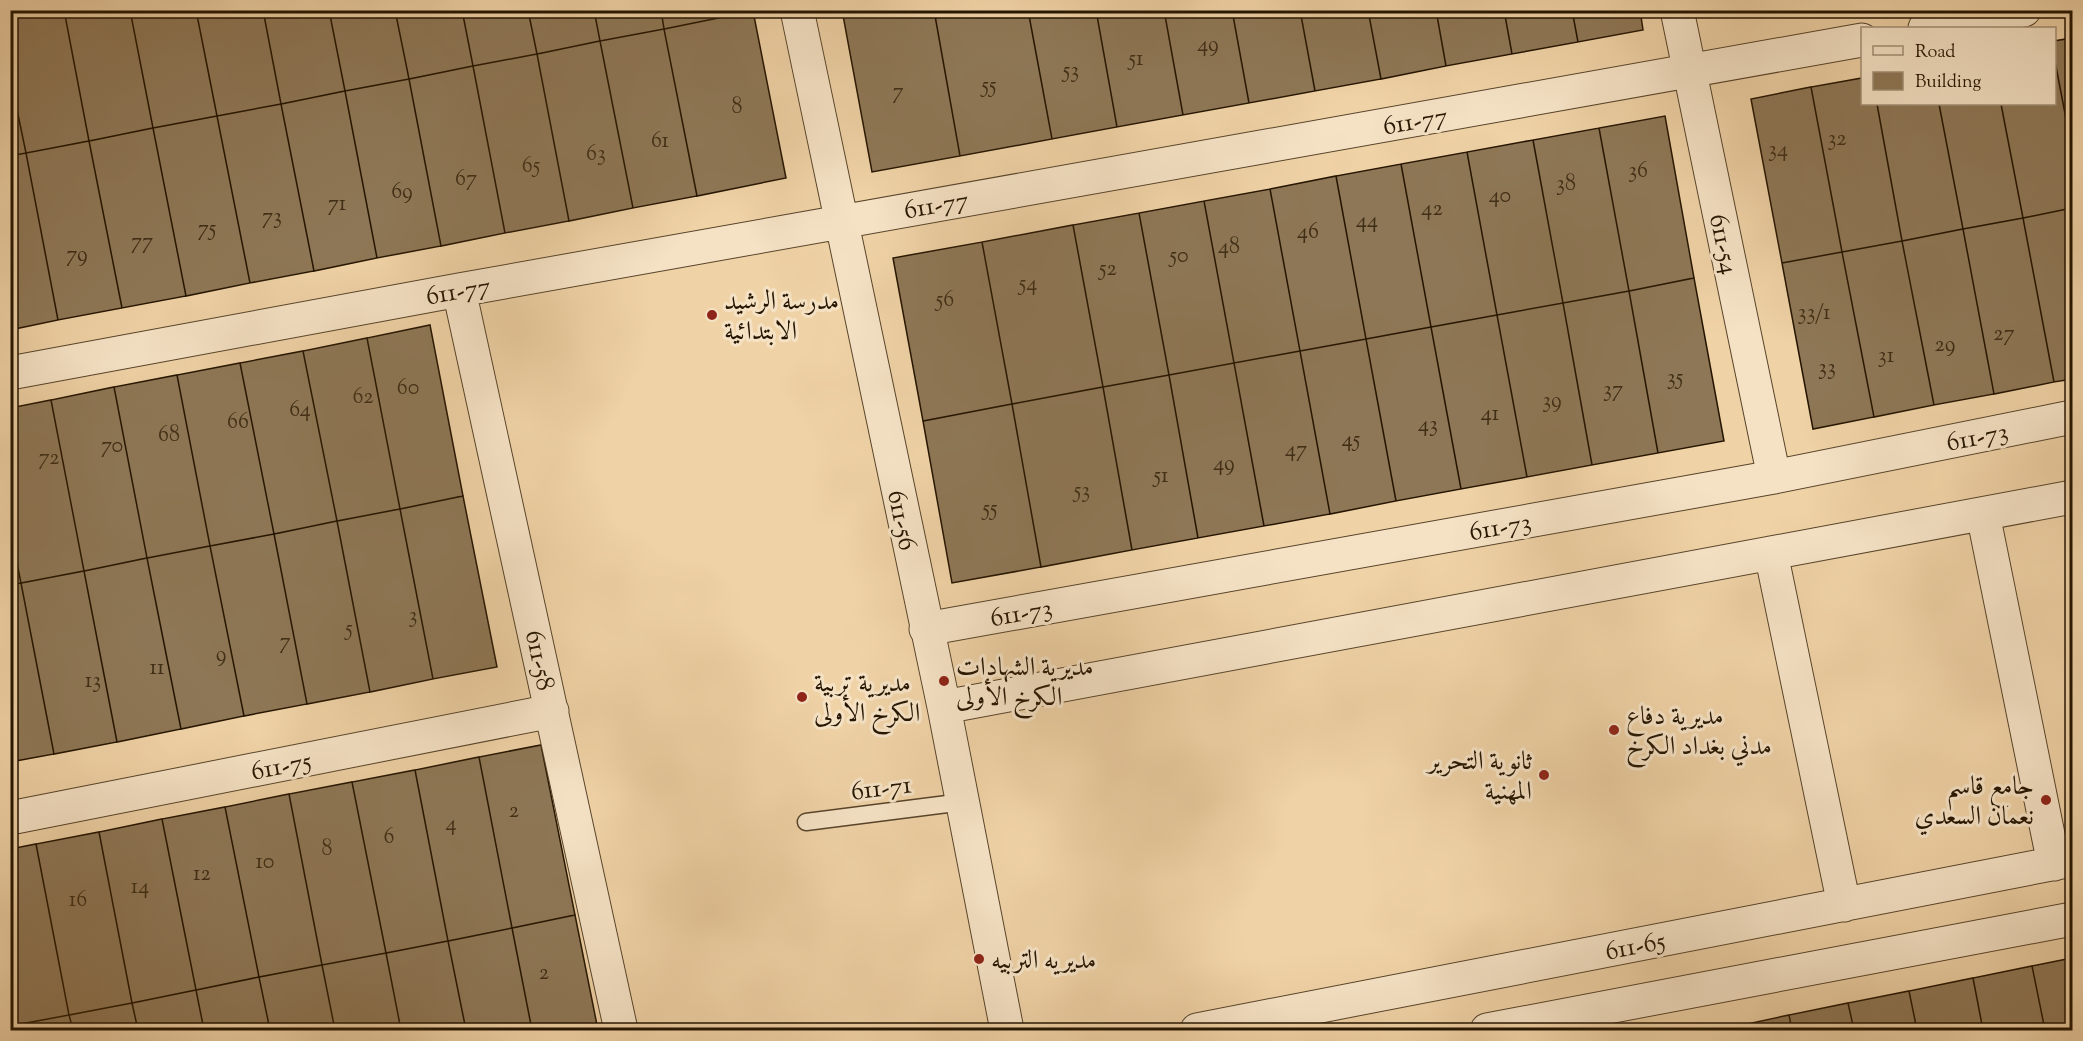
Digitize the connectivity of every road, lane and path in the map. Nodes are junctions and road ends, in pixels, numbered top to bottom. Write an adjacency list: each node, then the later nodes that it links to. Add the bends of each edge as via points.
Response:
1 (797, 10): 7 (street, 611-56)
2 (1677, 10): 6 (street, 611-54)
3 (2024, 10): 4 (street)
4 (1930, 27)
5 (1861, 40): 6 (street, 611-77)
6 (1689, 71): 7 (street, 611-77); 11 (street, 611-54)
7 (840, 221): 8 (street, 611-77); 15 (street, 611-56)
8 (459, 290): 9 (street, 611-77); 17 (street, 611-58)
9 (10, 373)
10 (2073, 417): 11 (street, 611-73)
11 (1774, 477): 15 (street, 611-73)
12 (2073, 497): 13 (street)
13 (1983, 513): 14 (street); 21 (street)
14 (1771, 554): 16 (street); 22 (street)
15 (926, 629): 16 (street, 611-56)
16 (944, 707): 18 (street, 611-56)
17 (552, 711): 19 (street, 611-75); 25 (street, 611-58)
18 (963, 802): 20 (lane, 611-71); 26 (street, 611-56)
19 (10, 818)
20 (806, 822)
21 (2063, 862): 22 (street, 611-65)
22 (1844, 905): 27 (street, 611-65)
23 (2073, 919): 24 (street)
24 (1500, 1029)
25 (621, 1030)
26 (1007, 1030)
27 (1197, 1030)

